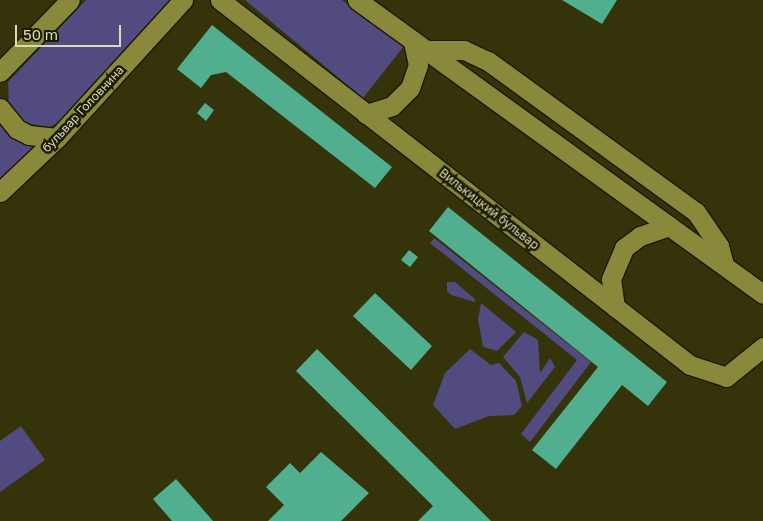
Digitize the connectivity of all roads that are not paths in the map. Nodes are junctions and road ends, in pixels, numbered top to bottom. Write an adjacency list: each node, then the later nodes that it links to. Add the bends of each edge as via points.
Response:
1 (70, 0): 6 (street)
2 (182, 0): 9 (street, бульвар Головнина)
3 (220, 0): 8 (street, Вилькицкий бульвар)
4 (357, 0): 5 (street)
5 (420, 45): 8 (street, via 418,65 410,88 392,106); 11 (street); 12 (street, via 464,50 488,60 696,212 719,246)
6 (1, 74)
7 (0, 108): 9 (street, via 17,129 29,135)
8 (366, 114): 14 (street, Вилькицкий бульвар)
9 (57, 138): 10 (street, бульвар Головнина)
10 (0, 192)
11 (669, 226): 12 (street); 14 (street, via 653,229 624,248 611,280)
12 (724, 265): 13 (street)
13 (763, 294)
14 (614, 307): 15 (street, Вилькицкий бульвар, via 690,365 716,375 726,377)
15 (763, 347)

